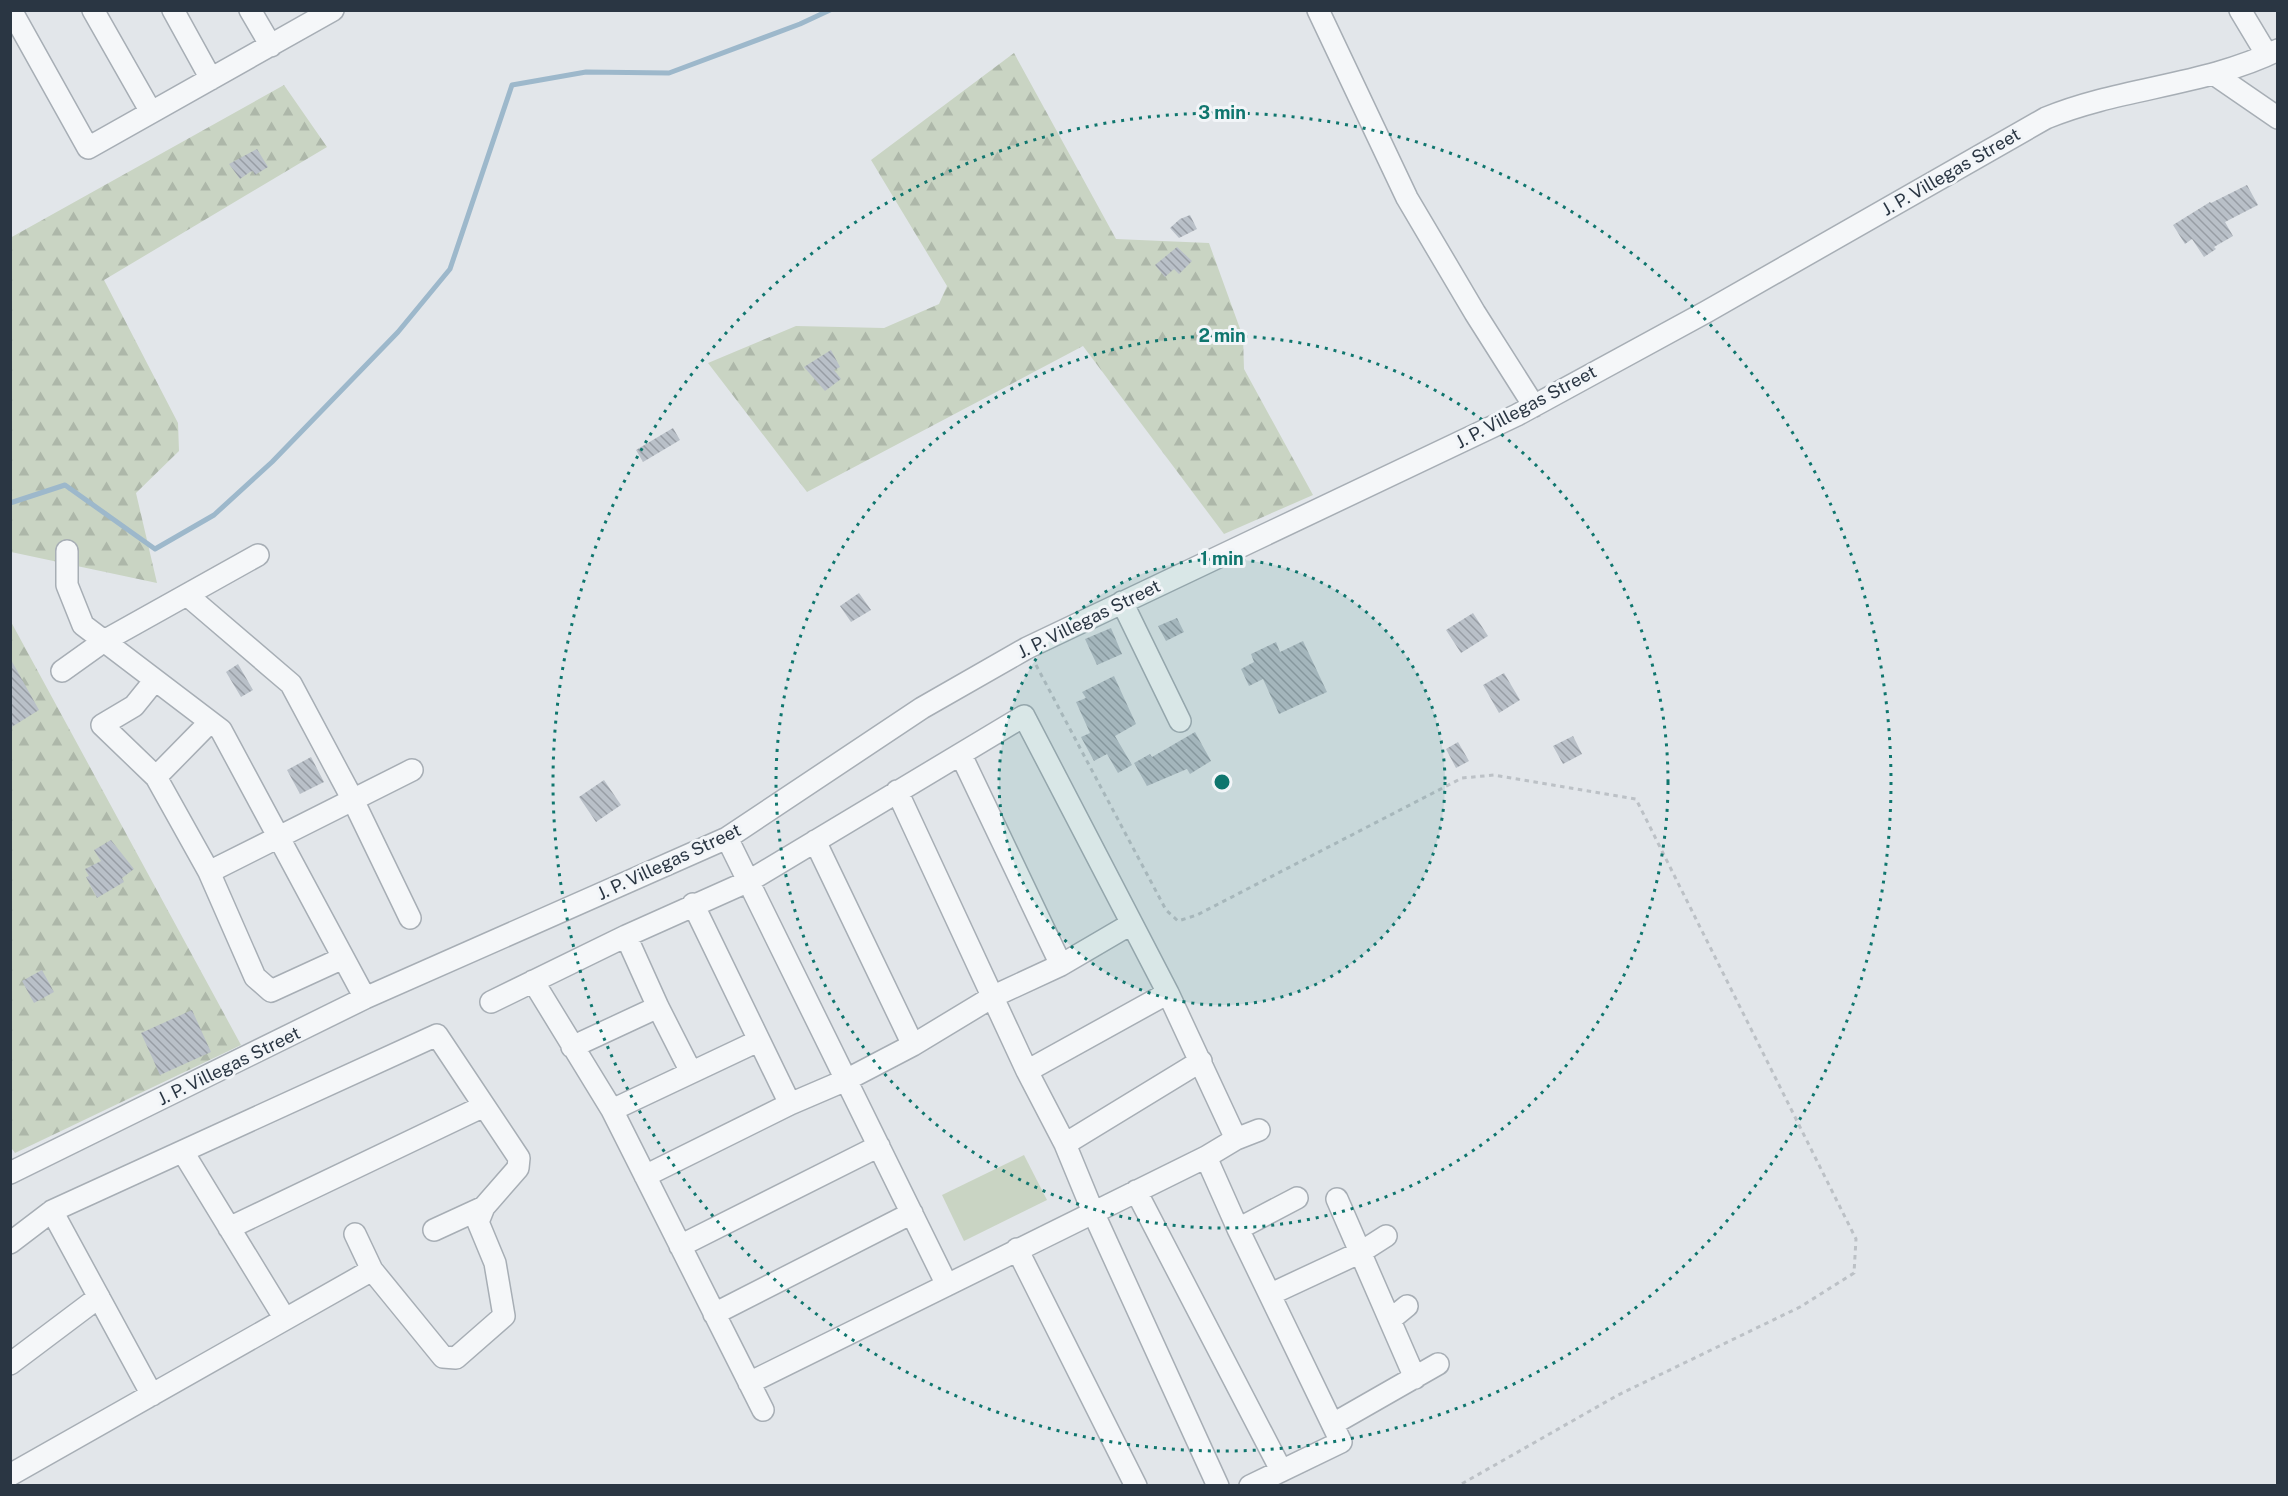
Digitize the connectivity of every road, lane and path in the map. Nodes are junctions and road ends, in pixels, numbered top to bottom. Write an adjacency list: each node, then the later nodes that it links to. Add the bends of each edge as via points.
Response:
1 (11, 10): 12 (street, via 88,148)
2 (93, 10): 12 (street)
3 (173, 10): 11 (street)
4 (250, 10): 8 (street)
5 (1318, 10): 14 (street, via 1407,198)
6 (2240, 10): 9 (street)
7 (332, 11): 8 (street)
8 (271, 46): 11 (street)
9 (2272, 53): 10 (street, J. P. Villegas Street)
10 (2214, 74): 13 (street); 14 (street, J. P. Villegas Street, via 2078,105 2046,118)
11 (211, 79): 12 (street)
12 (151, 112)
13 (2277, 118)
14 (1534, 406): 18 (street, J. P. Villegas Street)
15 (67, 551): 19 (street, via 67,585 83,625)
16 (258, 555): 17 (street)
17 (187, 595): 19 (street); 29 (street, via 291,684)
18 (1122, 602): 20 (street, J. P. Villegas Street); 24 (street)
19 (104, 641): 21 (street); 22 (street)
20 (1027, 648): 31 (street, J. P. Villegas Street, via 922,708); 101 (path, via 1166,910 1178,921 1197,915 1462,778 1494,775 1636,799 1856,1239 1854,1273 1800,1307 1618,1395)
21 (62, 671)
22 (155, 680): 23 (street); 27 (street, via 134,706 102,725)
23 (210, 722): 27 (street); 30 (street, via 221,730)
24 (1180, 722)
25 (961, 755): 28 (street); 37 (street, via 1023,716); 40 (street)
26 (412, 770): 29 (street)
27 (156, 777): 33 (street)
28 (897, 791): 32 (street); 43 (street)
29 (353, 800): 30 (street); 36 (street)
30 (278, 838): 33 (street); 39 (street)
31 (727, 838): 34 (street); 44 (street, J. P. Villegas Street)
32 (815, 842): 34 (street); 48 (street)
33 (209, 872): 39 (street, via 255,977 271,991)
34 (749, 881): 35 (street); 53 (street)
35 (693, 904): 38 (street); 47 (street)
36 (410, 918)
37 (1131, 924): 40 (street); 42 (street)
38 (626, 936): 41 (street); 46 (street)
39 (343, 958): 44 (street)
40 (1061, 964): 43 (street)
41 (533, 981): 45 (street); 49 (street)
42 (1168, 993): 50 (street); 51 (street)
43 (994, 996): 48 (street); 51 (street)
44 (365, 998): 63 (street, J. P. Villegas Street)
45 (491, 1002)
46 (658, 1007): 49 (street); 52 (street)
47 (758, 1041): 52 (street); 54 (street)
48 (913, 1045): 53 (street)
49 (572, 1047): 56 (street)
50 (1201, 1061): 58 (street); 59 (street)
51 (1027, 1071): 59 (street)
52 (691, 1072): 56 (street)
53 (846, 1080): 54 (street); 60 (street)
54 (790, 1104): 64 (street)
55 (484, 1106): 61 (street, via 437,1035); 68 (street, via 519,1158 518,1168); 72 (street)
56 (612, 1110): 64 (street)
57 (1259, 1130): 58 (street)
58 (1236, 1139): 62 (street)
59 (1065, 1144): 70 (street)
60 (879, 1146): 71 (street); 78 (street)
61 (183, 1152): 69 (street); 72 (street)
62 (1206, 1157): 65 (street); 73 (street)
63 (10, 1173)
64 (645, 1176): 78 (street)
65 (1136, 1191): 70 (street); 96 (street)
66 (1297, 1198): 73 (street)
67 (1337, 1199): 80 (street)
68 (484, 1207): 74 (street); 81 (street, via 478,1222 495,1263 504,1316 456,1358 443,1357)
69 (52, 1211): 77 (street); 84 (street)
70 (1093, 1212): 79 (street); 99 (street)
71 (912, 1213): 82 (street); 86 (street)
72 (230, 1228): 87 (street)
73 (1238, 1229): 83 (street)
74 (434, 1230)
75 (355, 1234): 81 (street)
76 (1386, 1236): 80 (street)
77 (10, 1243)
78 (680, 1246): 86 (street)
79 (1017, 1249): 82 (street); 98 (street)
80 (1361, 1252): 83 (street); 88 (street)
81 (372, 1270): 87 (street)
82 (947, 1285): 92 (street)
83 (1271, 1294): 95 (street)
84 (99, 1297): 89 (street); 93 (street)
85 (1407, 1306): 88 (street)
86 (714, 1314): 92 (street)
87 (285, 1320): 93 (street)
88 (1390, 1320): 91 (street)
89 (10, 1364)
90 (1438, 1364): 91 (street)
91 (1415, 1378): 95 (street)
92 (749, 1383): 94 (street)
93 (152, 1395): 97 (street)
94 (763, 1410)
95 (1333, 1424): 96 (street, via 1341,1442)
96 (1281, 1470): 100 (street)
97 (10, 1475)
98 (1136, 1485)
99 (1218, 1485)
100 (1250, 1485)
101 (1458, 1485)

